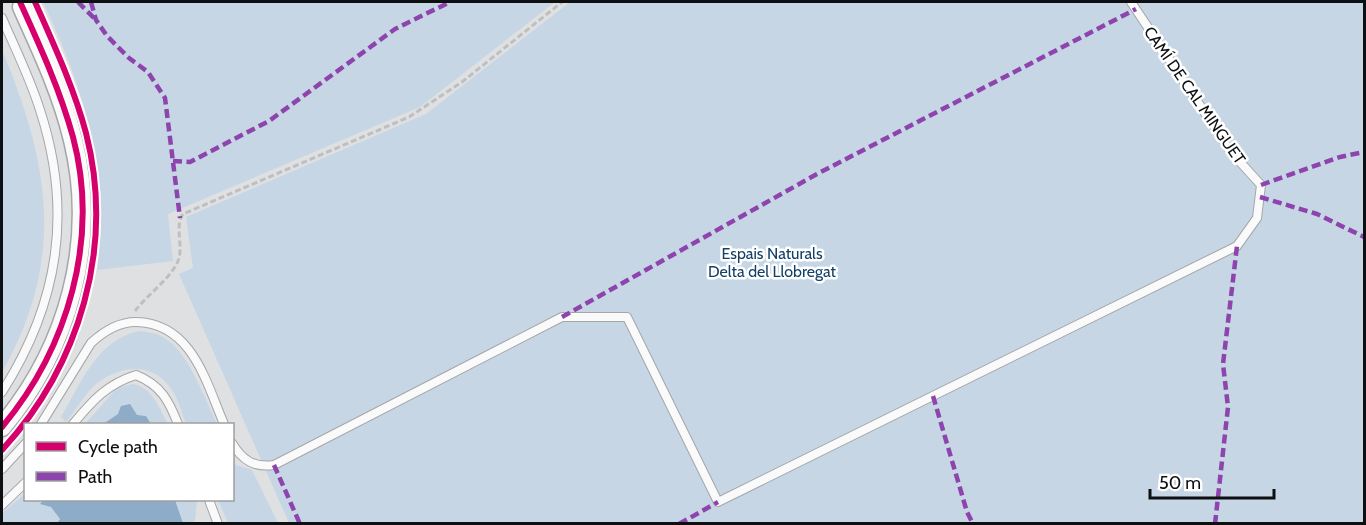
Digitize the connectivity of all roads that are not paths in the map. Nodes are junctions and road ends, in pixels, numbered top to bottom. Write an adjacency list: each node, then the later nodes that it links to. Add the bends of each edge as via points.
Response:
1 (1131, 2): 11 (lane, CAMÍ DE CAL MINGUET, via 1230,152 1261,185 1257,218 1237,246 718,502 627,317 562,317 274,465 254,464 244,459)
2 (22, 8): 9 (street, via 51,72 73,138 80,171 81,240 77,273 60,331 42,371)
3 (2, 18): 4 (lane, via 40,109 59,206 57,245 39,323 21,363)
4 (2, 392)
5 (45, 423): 8 (lane, via 91,343 101,333 130,322 148,322 165,328 187,345)
6 (74, 423): 7 (lane, via 99,394 117,381 136,375 151,381 167,396)
7 (178, 423)
8 (224, 423)
9 (2, 427)
10 (24, 445): 12 (lane)
11 (234, 446)
12 (2, 469)
13 (24, 484): 15 (lane)
14 (209, 501): 16 (lane)
15 (2, 505)
16 (218, 524)

